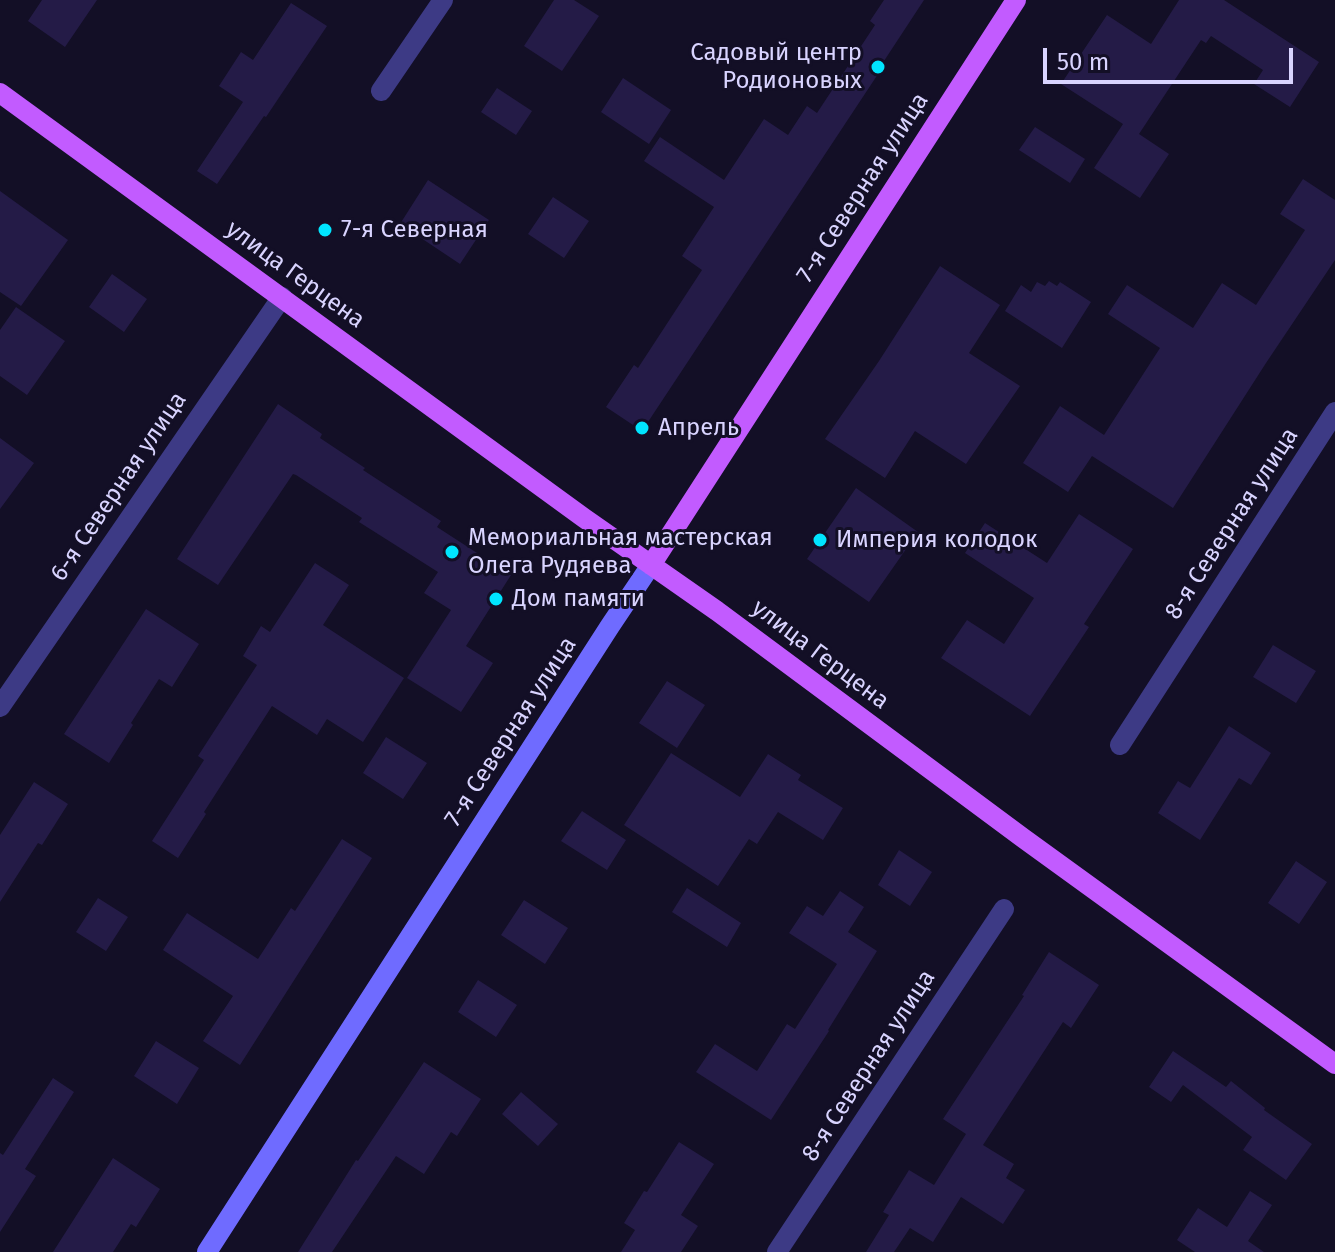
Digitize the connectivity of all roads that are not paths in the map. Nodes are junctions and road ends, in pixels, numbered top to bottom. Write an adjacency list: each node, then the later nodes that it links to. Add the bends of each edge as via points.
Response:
1 (443, 0): 3 (street)
2 (1016, 0): 7 (main road, 7-я Северная улица)
3 (381, 91)
4 (0, 93): 5 (main road, улица Герцена)
5 (282, 297): 7 (main road, улица Герцена); 8 (street, 6-я Северная улица)
6 (1335, 412): 9 (street, 8-я Северная улица)
7 (651, 565): 11 (main road, улица Герцена); 12 (main road, 7-я Северная улица)
8 (0, 707)
9 (1120, 745)
10 (1004, 909): 13 (street, 8-я Северная улица)
11 (1335, 1064)
12 (207, 1252)
13 (777, 1252)

